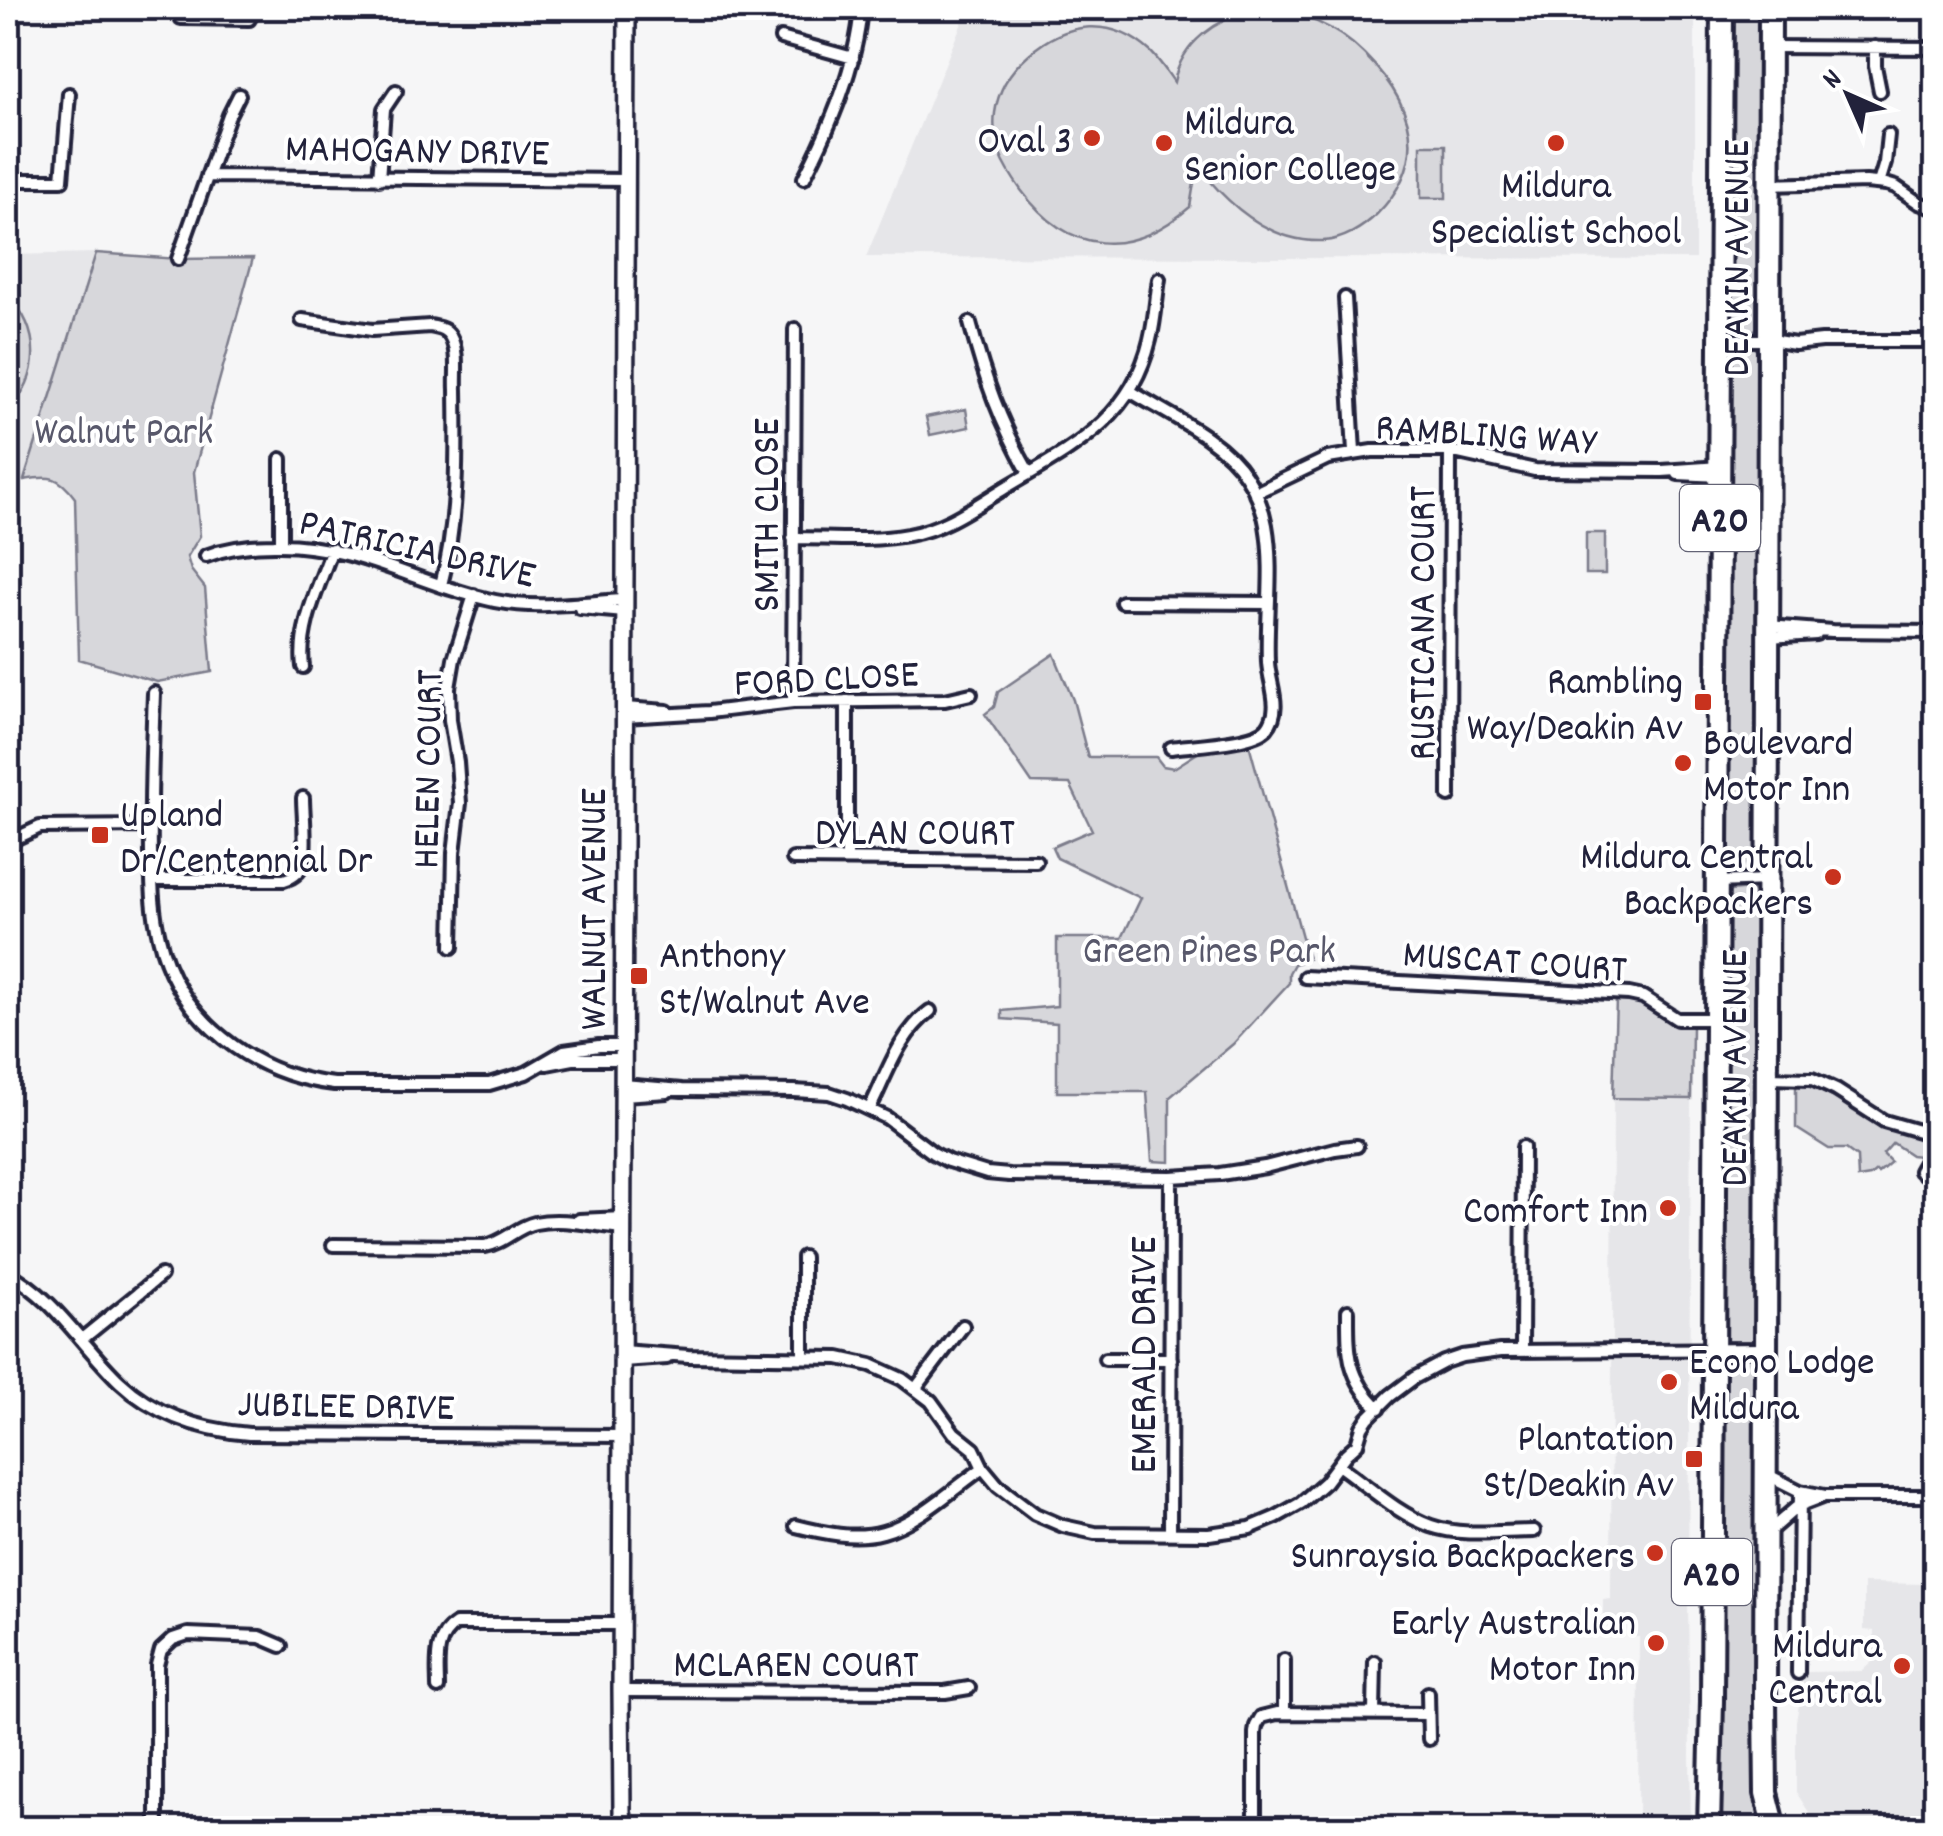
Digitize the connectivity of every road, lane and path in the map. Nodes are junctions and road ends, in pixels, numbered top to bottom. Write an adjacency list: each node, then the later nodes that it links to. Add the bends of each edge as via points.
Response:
1 (254, 8): 6 (street, via 249,19)
2 (627, 8): 21 (street, WALNUT AVENUE)
3 (861, 8): 11 (street)
4 (1722, 8): 31 (highway, DEAKIN AVENUE / A20)
5 (1770, 8): 9 (highway, DEAKIN AVENUE / A20)
6 (181, 18)
7 (781, 38): 11 (street)
8 (1874, 47): 9 (street); 10 (street); 13 (street)
9 (1770, 48): 23 (highway, DEAKIN AVENUE / A20)
10 (1936, 48)
11 (854, 58): 19 (street)
12 (396, 91): 18 (street, via 384,109)
13 (1880, 91)
14 (69, 94): 20 (street, via 62,180)
15 (239, 95): 17 (street)
16 (1888, 135): 22 (street)
17 (208, 176): 18 (street, MAHOGANY DRIVE); 25 (street)
18 (378, 178): 21 (street, MAHOGANY DRIVE)
19 (804, 178)
20 (8, 180)
21 (625, 180): 49 (street, WALNUT AVENUE)
22 (1879, 183): 23 (street); 24 (street)
23 (1769, 185): 32 (highway, DEAKIN AVENUE / A20)
24 (1936, 210)
25 (178, 259)
26 (1159, 279): 34 (street, via 1151,338)
27 (1345, 298): 36 (street)
28 (302, 320): 45 (street, via 387,331 430,326 449,334 458,464)
29 (970, 323): 39 (street, via 988,389)
30 (795, 329): 41 (street, SMITH CLOSE)
31 (1721, 340): 32 (street); 38 (highway, DEAKIN AVENUE / A20)
32 (1769, 340): 33 (street); 50 (highway, DEAKIN AVENUE / A20)
33 (1936, 341)
34 (1130, 391): 39 (street, via 1096,431); 40 (street, via 1220,448)
35 (1450, 450): 36 (street, RAMBLING WAY); 38 (street, RAMBLING WAY, via 1535,470 1696,476); 59 (street, RUSTICANA COURT)
36 (1354, 452): 40 (street, RAMBLING WAY)
37 (281, 460): 42 (street)
38 (1720, 471): 68 (highway, DEAKIN AVENUE / A20)
39 (1030, 474): 41 (street, via 926,530)
40 (1255, 493): 48 (street, via 1267,530)
41 (793, 538): 56 (street, SMITH CLOSE)
42 (281, 544): 43 (street, PATRICIA DRIVE); 44 (street, PATRICIA DRIVE)
43 (332, 549): 45 (street, PATRICIA DRIVE); 52 (street, via 304,629)
44 (206, 556)
45 (441, 585): 46 (street, PATRICIA DRIVE)
46 (474, 595): 49 (street, PATRICIA DRIVE, via 513,604); 69 (street, HELEN COURT, via 449,688 460,803)
47 (1122, 602): 48 (street)
48 (1268, 602): 58 (street, via 1275,706 1266,728 1254,736)
49 (625, 606): 57 (street, WALNUT AVENUE)
50 (1768, 632): 51 (street); 67 (highway, DEAKIN AVENUE / A20)
51 (1936, 632)
52 (303, 668)
53 (154, 693): 61 (street)
54 (971, 694): 55 (street, FORD CLOSE)
55 (847, 700): 56 (street, FORD CLOSE); 64 (street)
56 (793, 702): 57 (street, FORD CLOSE)
57 (624, 713): 73 (street, WALNUT AVENUE)
58 (1171, 748)
59 (1449, 796)
60 (303, 798): 66 (street, via 304,859 290,878)
61 (150, 826): 62 (street, via 40,827); 66 (street)
62 (8, 842)
63 (793, 859): 64 (street, DYLAN COURT)
64 (847, 860): 65 (street, DYLAN COURT)
65 (1036, 861)
66 (152, 880): 73 (street, via 160,940 185,996 238,1050 295,1078 490,1084 541,1066)
67 (1767, 880): 68 (street); 74 (highway, DEAKIN AVENUE / A20)
68 (1716, 882): 72 (highway, DEAKIN AVENUE / A20)
69 (452, 947)
70 (1305, 977): 72 (street, MUSCAT COURT, via 1630,994 1677,1019)
71 (930, 1011): 76 (street, via 904,1038)
72 (1715, 1019): 92 (highway, DEAKIN AVENUE / A20)
73 (623, 1052): 75 (street, WALNUT AVENUE)
74 (1766, 1078): 77 (street, via 1812,1080 1884,1121); 90 (highway, DEAKIN AVENUE / A20)
75 (623, 1090): 76 (street, via 813,1092); 82 (street, WALNUT AVENUE)
76 (870, 1108): 80 (street, via 933,1153 987,1173)
77 (1936, 1139): 81 (street, via 1920,1171)
78 (1357, 1146): 80 (street, via 1244,1171)
79 (1523, 1148): 91 (street)
80 (1171, 1177): 95 (street, EMERALD DRIVE)
81 (1936, 1181)
82 (623, 1223): 83 (street, via 540,1222 485,1246); 93 (street, WALNUT AVENUE)
83 (333, 1244)
84 (803, 1256): 94 (street)
85 (8, 1273): 89 (street, JUBILEE DRIVE, via 50,1303)
86 (161, 1274): 89 (street)
87 (1348, 1311): 98 (street, via 1354,1376)
88 (964, 1326): 97 (street)
89 (82, 1339): 99 (street, JUBILEE DRIVE, via 134,1394 209,1429)
90 (1766, 1349): 92 (street); 102 (highway, DEAKIN AVENUE / A20)
91 (1522, 1350): 92 (street); 98 (street, via 1444,1362 1401,1386)
92 (1714, 1351): 127 (highway, DEAKIN AVENUE / A20)
93 (622, 1356): 94 (street); 99 (street, WALNUT AVENUE)
94 (802, 1357): 97 (street, via 856,1360)
95 (1171, 1359): 96 (street); 109 (street, EMERALD DRIVE)
96 (1105, 1360)
97 (916, 1388): 101 (street)
98 (1379, 1408): 100 (street)
99 (622, 1436): 111 (street, WALNUT AVENUE)
100 (1338, 1465): 108 (street, via 1430,1526); 109 (street, via 1301,1503 1264,1523)
101 (984, 1468): 107 (street, via 882,1532 840,1535); 109 (street, via 1022,1506 1064,1526)
102 (1766, 1473): 103 (street); 110 (highway, DEAKIN AVENUE / A20)
103 (1800, 1491): 104 (street); 106 (street)
104 (1824, 1496): 105 (street); 106 (street)
105 (1936, 1496)
106 (1798, 1506): 110 (street); 115 (street)
107 (796, 1526)
108 (1534, 1531)
109 (1170, 1534)
110 (1765, 1535): 128 (highway, DEAKIN AVENUE / A20, via 1766,1793)
111 (622, 1624): 116 (street, via 456,1624 439,1644); 118 (street, WALNUT AVENUE)
112 (281, 1646): 124 (street, via 260,1636 188,1634 161,1650)
113 (1284, 1660): 120 (street)
114 (1375, 1662): 121 (street)
115 (1798, 1673)
116 (438, 1688)
117 (970, 1688): 118 (street, MCLAREN COURT)
118 (621, 1691): 125 (street, WALNUT AVENUE)
119 (1428, 1693): 122 (street)
120 (1284, 1713): 121 (street); 126 (street, via 1265,1715 1256,1726)
121 (1374, 1714): 122 (street)
122 (1428, 1714): 123 (street)
123 (1429, 1739)
124 (157, 1828)
125 (621, 1828)
126 (1255, 1828)
127 (1709, 1828)
128 (1775, 1828)

